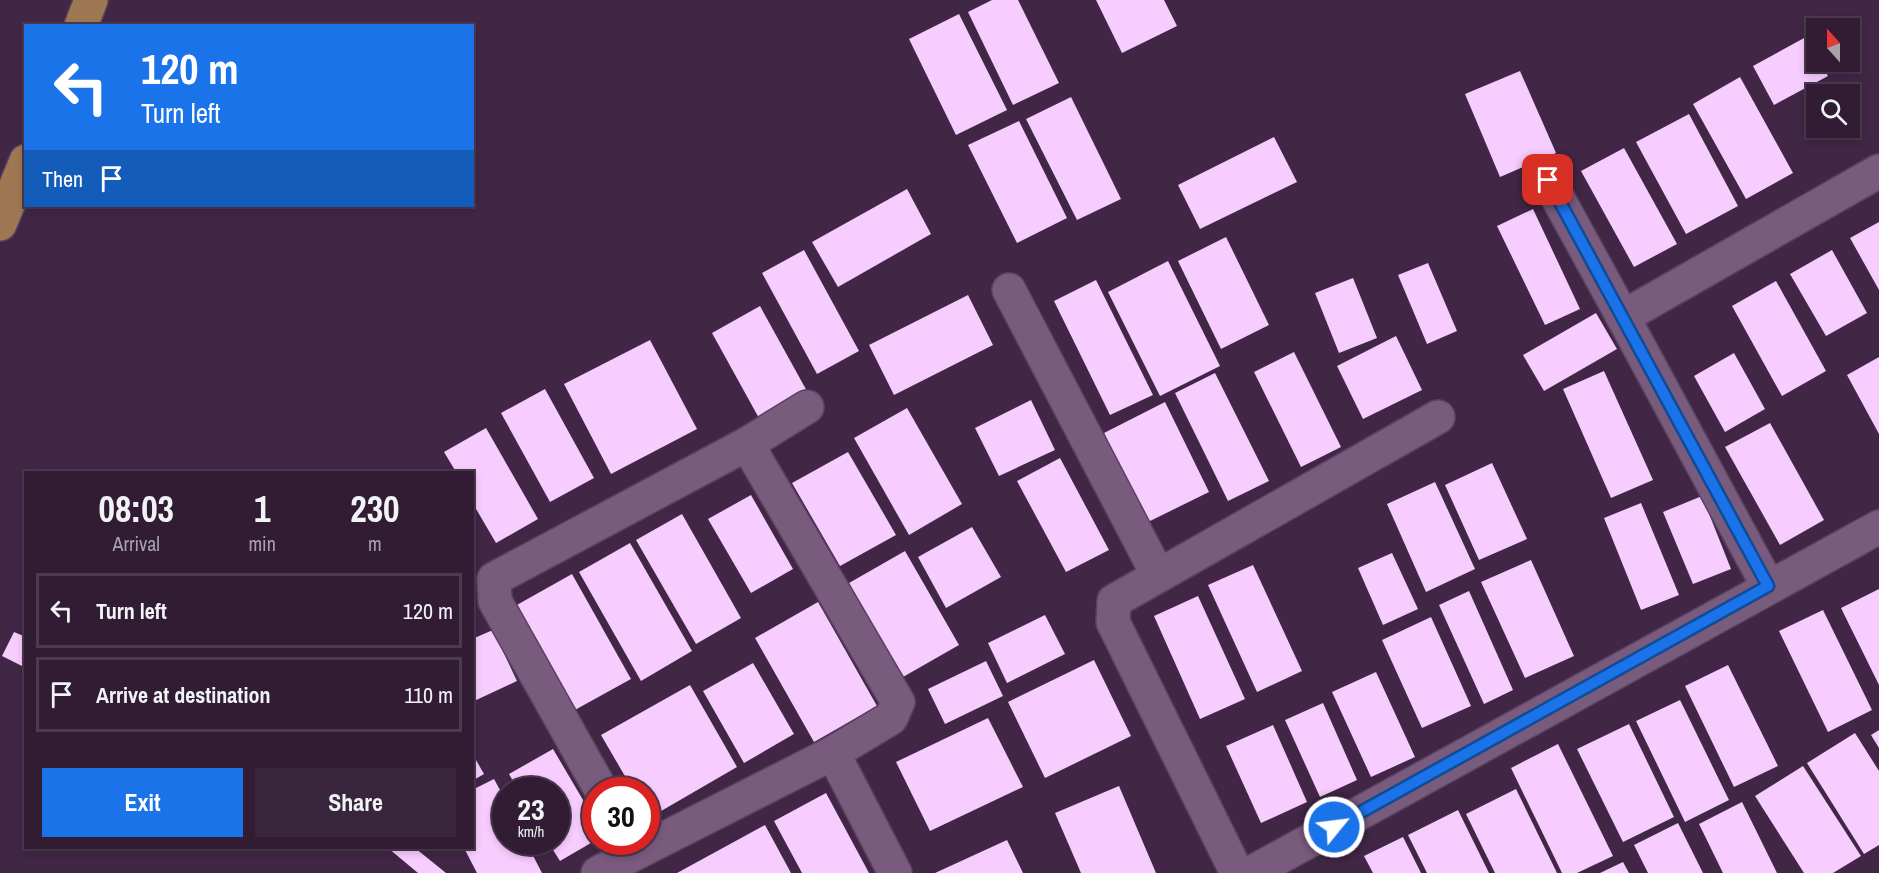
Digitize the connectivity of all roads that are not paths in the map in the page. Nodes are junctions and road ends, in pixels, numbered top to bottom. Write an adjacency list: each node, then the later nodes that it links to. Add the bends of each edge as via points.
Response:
1 (91, 0): 2 (main road)
2 (82, 24)
3 (24, 166): 6 (main road)
4 (1879, 171): 8 (street)
5 (1548, 180): 8 (street)
6 (0, 224)
7 (1009, 290): 13 (street)
8 (1623, 316): 14 (street)
9 (807, 407): 11 (street)
10 (1438, 417): 13 (street)
11 (747, 444): 15 (street, via 898,702 891,718); 16 (street, via 494,579 495,601)
12 (1879, 526): 14 (street)
13 (1158, 575): 21 (street, via 1113,601 1113,622)
14 (1768, 586): 22 (street)
15 (832, 753): 17 (street); 20 (street)
16 (595, 777)
17 (660, 834)
18 (622, 855): 19 (street)
19 (598, 873)
20 (895, 873)
21 (1237, 873)
22 (1251, 873)

